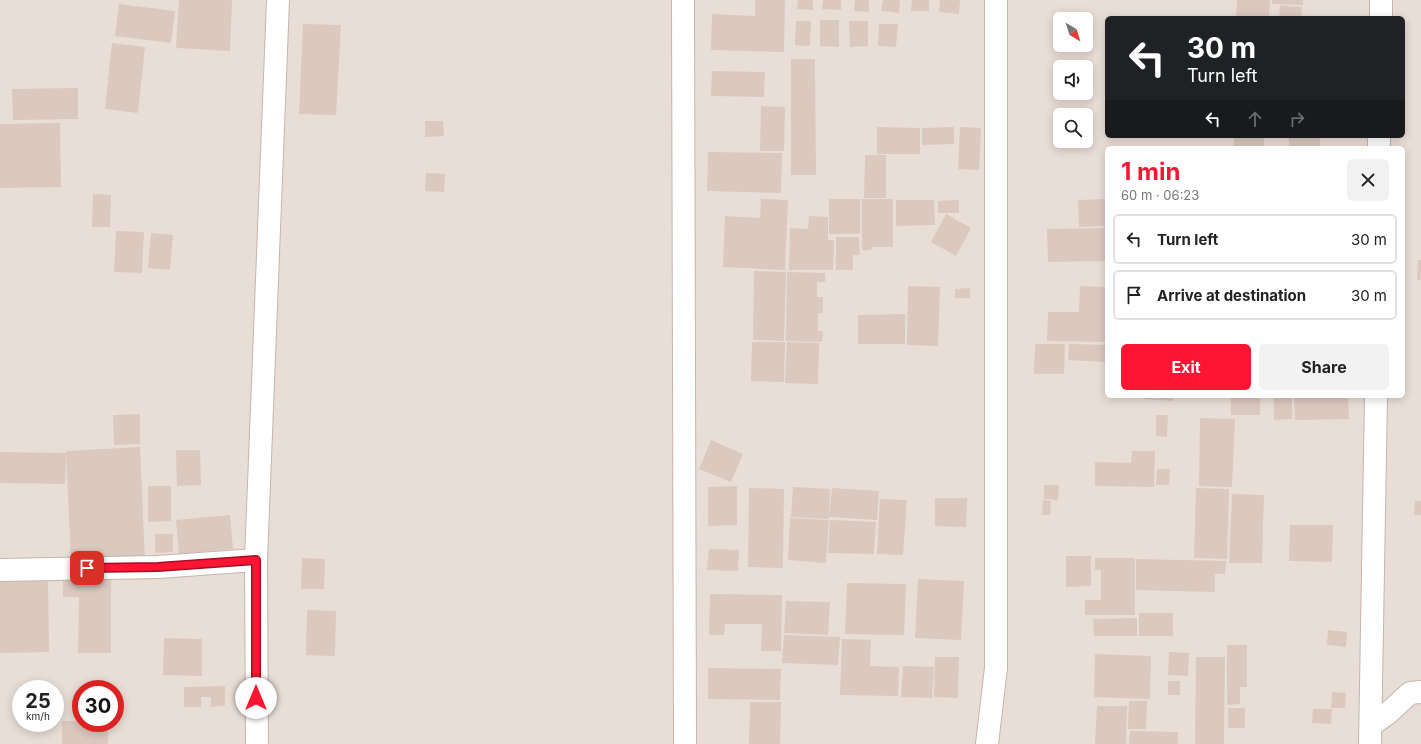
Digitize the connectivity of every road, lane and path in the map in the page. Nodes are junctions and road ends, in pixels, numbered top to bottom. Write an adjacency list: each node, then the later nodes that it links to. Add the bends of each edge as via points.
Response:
1 (278, 0): 7 (street)
2 (683, 0): 12 (street)
3 (996, 0): 13 (street, via 996,668)
4 (1381, 0): 5 (street)
5 (1381, 16)
6 (1376, 398): 10 (street)
7 (256, 560): 8 (street, via 158,567); 11 (street)
8 (0, 570)
9 (1421, 692): 10 (street, via 1410,693 1387,714)
10 (1371, 735)
11 (257, 744)
12 (685, 744)
13 (987, 744)

